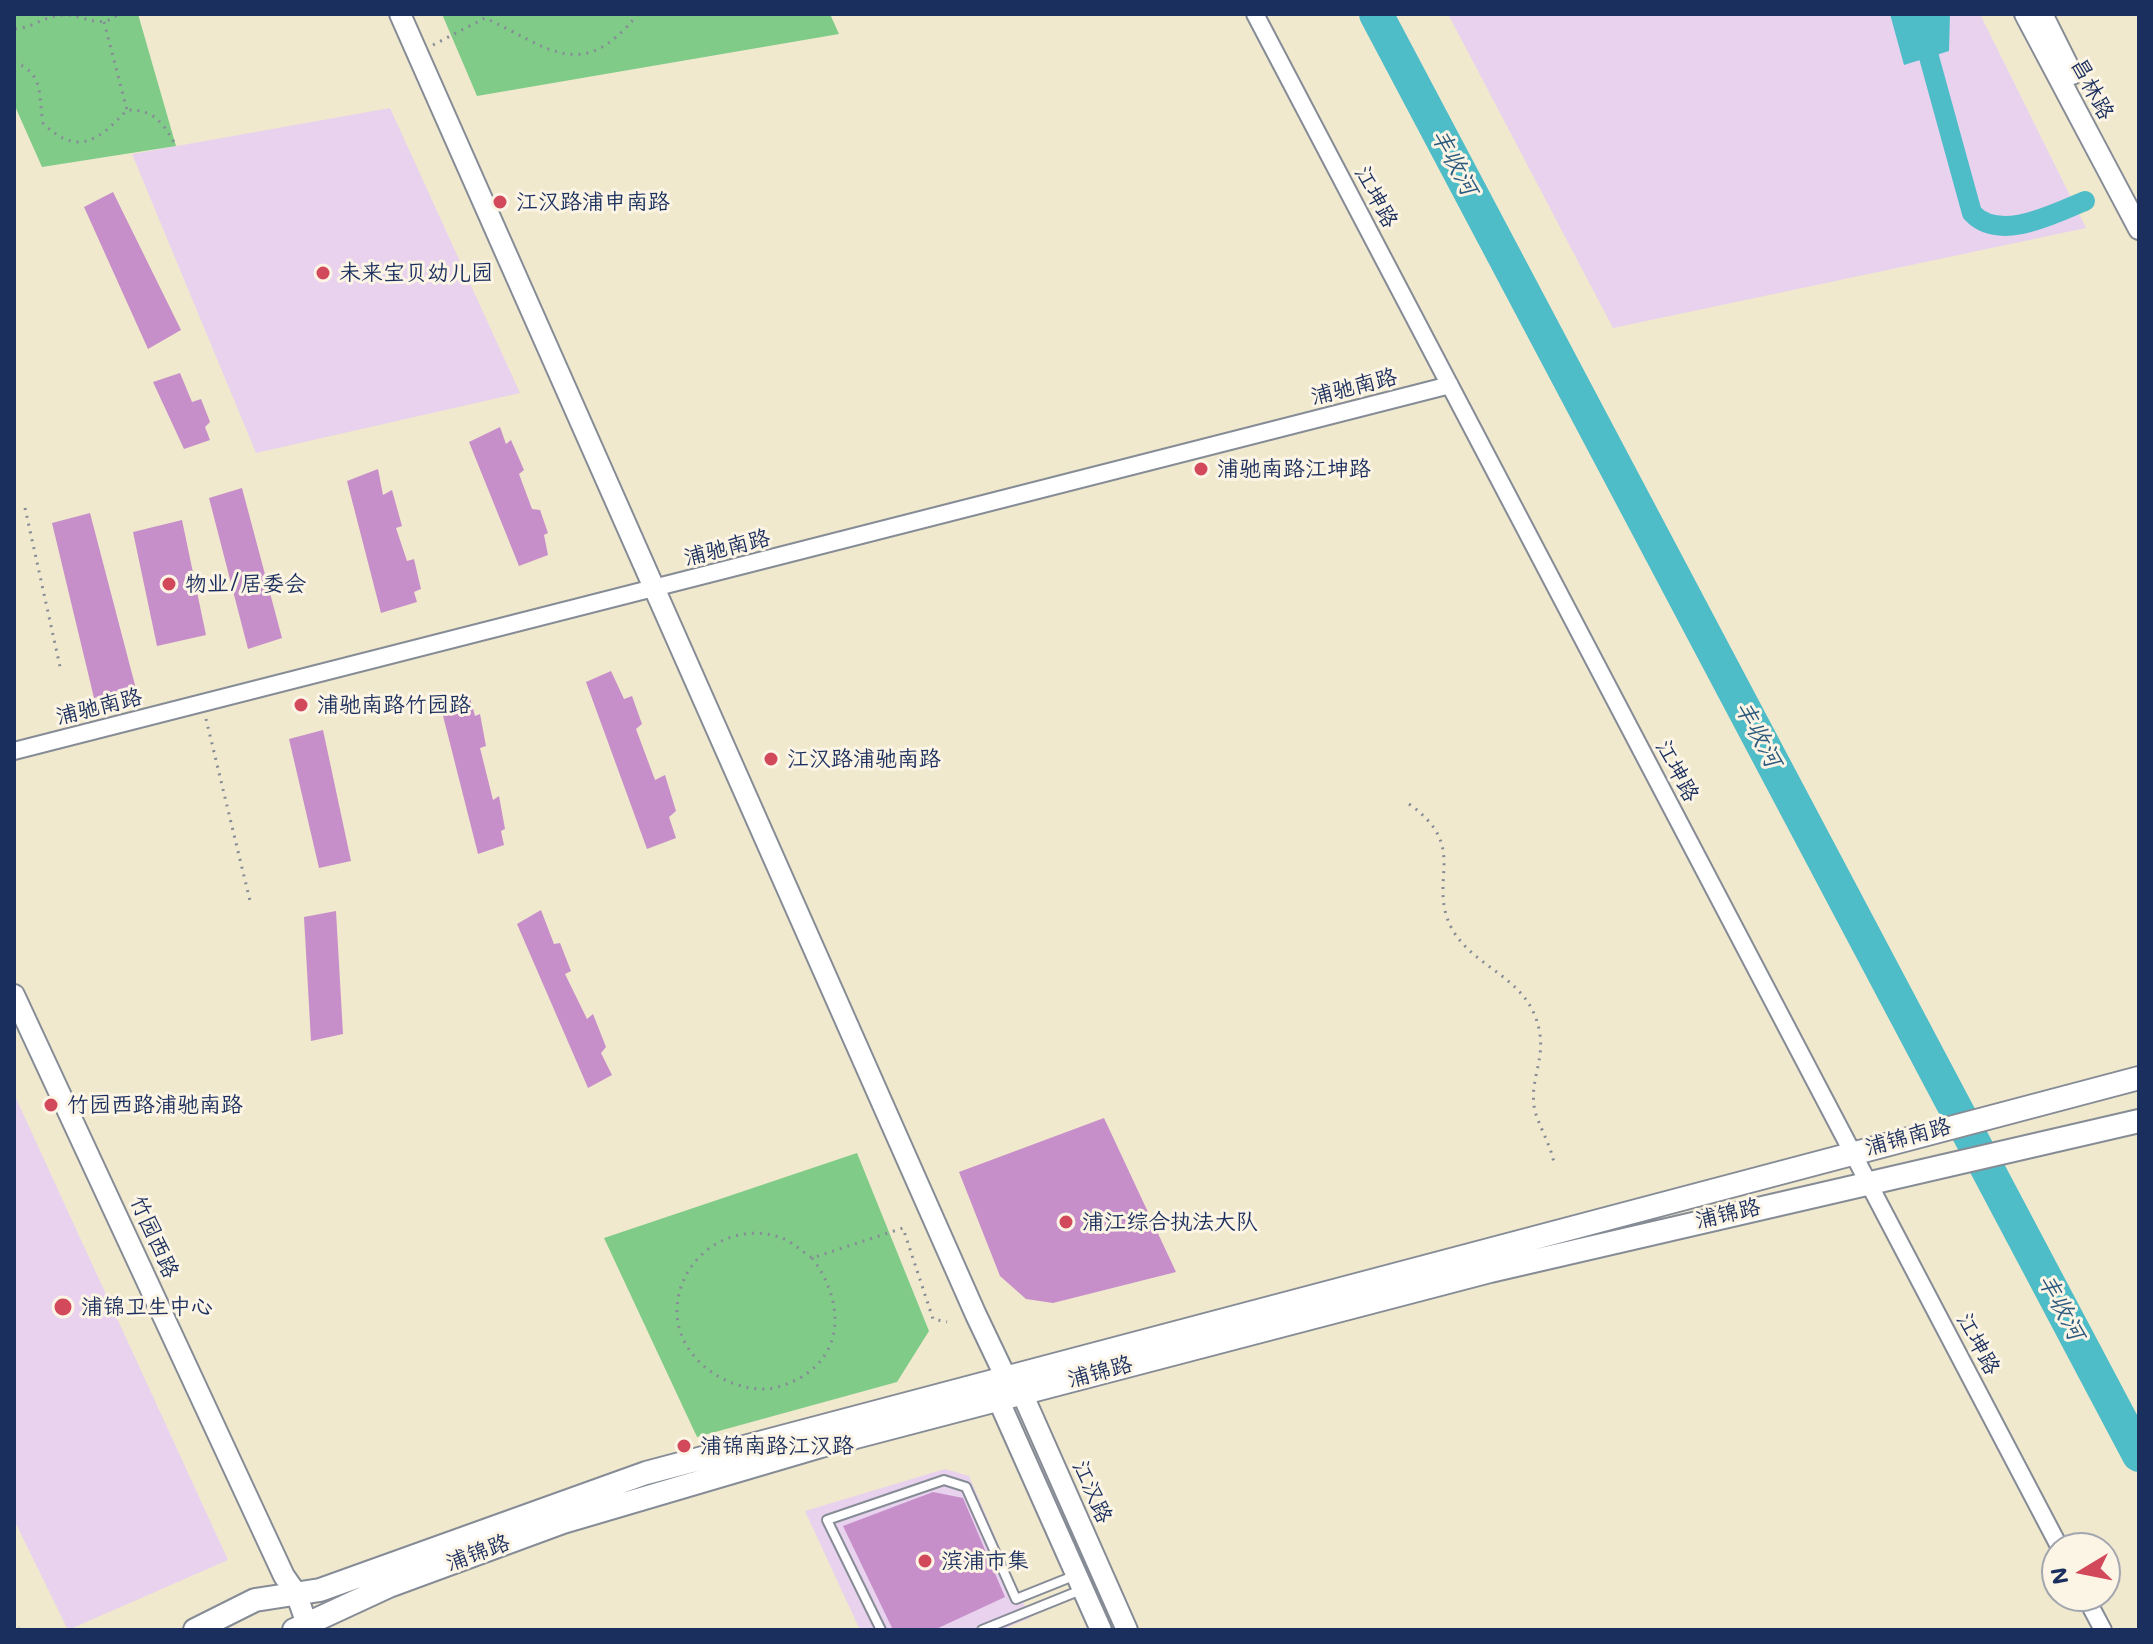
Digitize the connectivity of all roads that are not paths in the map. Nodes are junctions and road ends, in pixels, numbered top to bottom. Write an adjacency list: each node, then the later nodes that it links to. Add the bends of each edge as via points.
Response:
1 (400, 14): 8 (street)
2 (1255, 14): 7 (street, 江坤路)
3 (2025, 14): 6 (street, 昌林路)
4 (2042, 14): 5 (street, 昌林路)
5 (2139, 206)
6 (2139, 229)
7 (1450, 385): 8 (street, 浦驰南路); 13 (street, 江坤路)
8 (655, 589): 9 (street, 浦驰南路); 17 (street)
9 (14, 751)
10 (14, 995): 20 (street, 竹园西路)
11 (2139, 1078): 13 (main road, 浦锦南路)
12 (2139, 1121): 14 (main road, 浦锦南路)
13 (1853, 1152): 15 (street, 江坤路); 16 (main road, 浦锦南路)
14 (1910, 1172): 15 (main road, 浦锦路)
15 (1868, 1181): 17 (main road, 浦锦路); 18 (street, 江坤路)
16 (1679, 1200): 17 (main road, 浦锦路)
17 (1009, 1390): 19 (street); 20 (main road, 浦锦路, via 646,1473 320,1590); 22 (main road, 浦锦路, via 563,1522 389,1586); 27 (street, 江汉路)
18 (2052, 1532)
19 (1080, 1582): 24 (lane, via 1016,1599 966,1487 944,1480 827,1520); 25 (lane); 26 (street)
20 (296, 1593): 22 (street, 竹园西路); 23 (main road, 浦锦路, via 255,1600)
21 (2093, 1612): 28 (street)
22 (303, 1628)
23 (195, 1630)
24 (881, 1630)
25 (982, 1630)
26 (1101, 1630)
27 (1127, 1630)
28 (2103, 1630)

